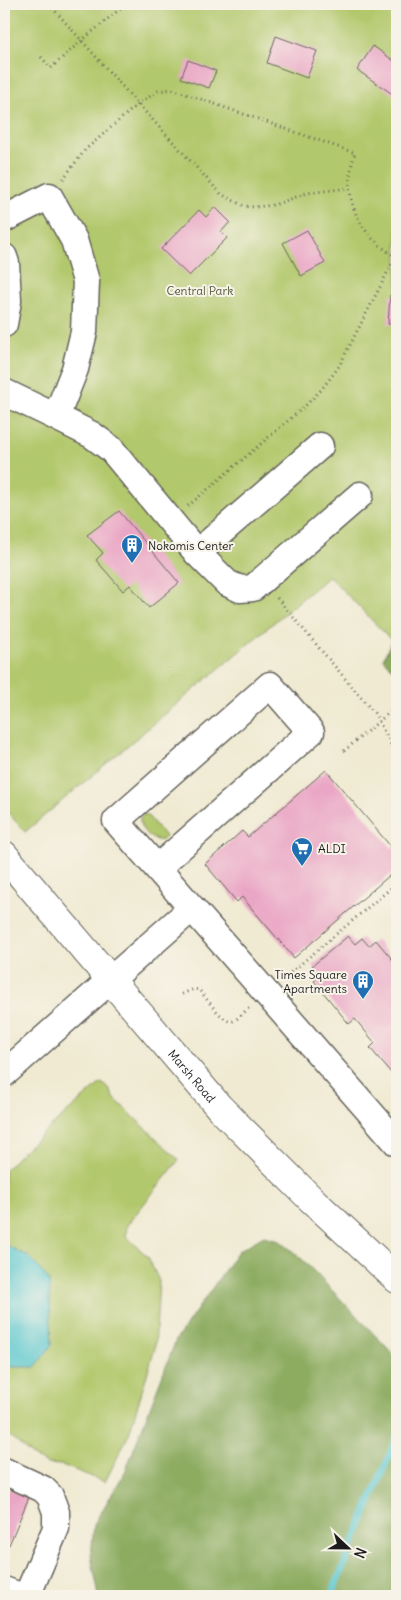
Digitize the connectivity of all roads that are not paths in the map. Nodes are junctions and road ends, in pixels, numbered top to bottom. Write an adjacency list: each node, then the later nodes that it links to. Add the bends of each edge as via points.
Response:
1 (4, 219): 5 (street, via 49,196 74,240 86,281 84,332 75,369)
2 (4, 257): 3 (street, via 8,301)
3 (4, 324)
4 (4, 392): 5 (street)
5 (56, 417): 8 (street, via 111,449)
6 (320, 446): 8 (street)
7 (360, 495): 8 (street, via 253,588 240,589 227,583)
8 (197, 553)
9 (4, 855): 12 (main road, Marsh Road)
10 (157, 868): 10 (street, via 116,821 270,685 311,732); 11 (street)
11 (192, 908): 12 (street); 14 (street)
12 (110, 980): 13 (street); 15 (main road, Marsh Road, via 219,1107)
13 (4, 1074)
14 (397, 1142)
15 (397, 1279)
16 (4, 1472): 19 (street, via 43,1489 50,1496 56,1512 56,1528)
17 (4, 1590): 18 (street)
18 (20, 1596)
19 (27, 1596)

